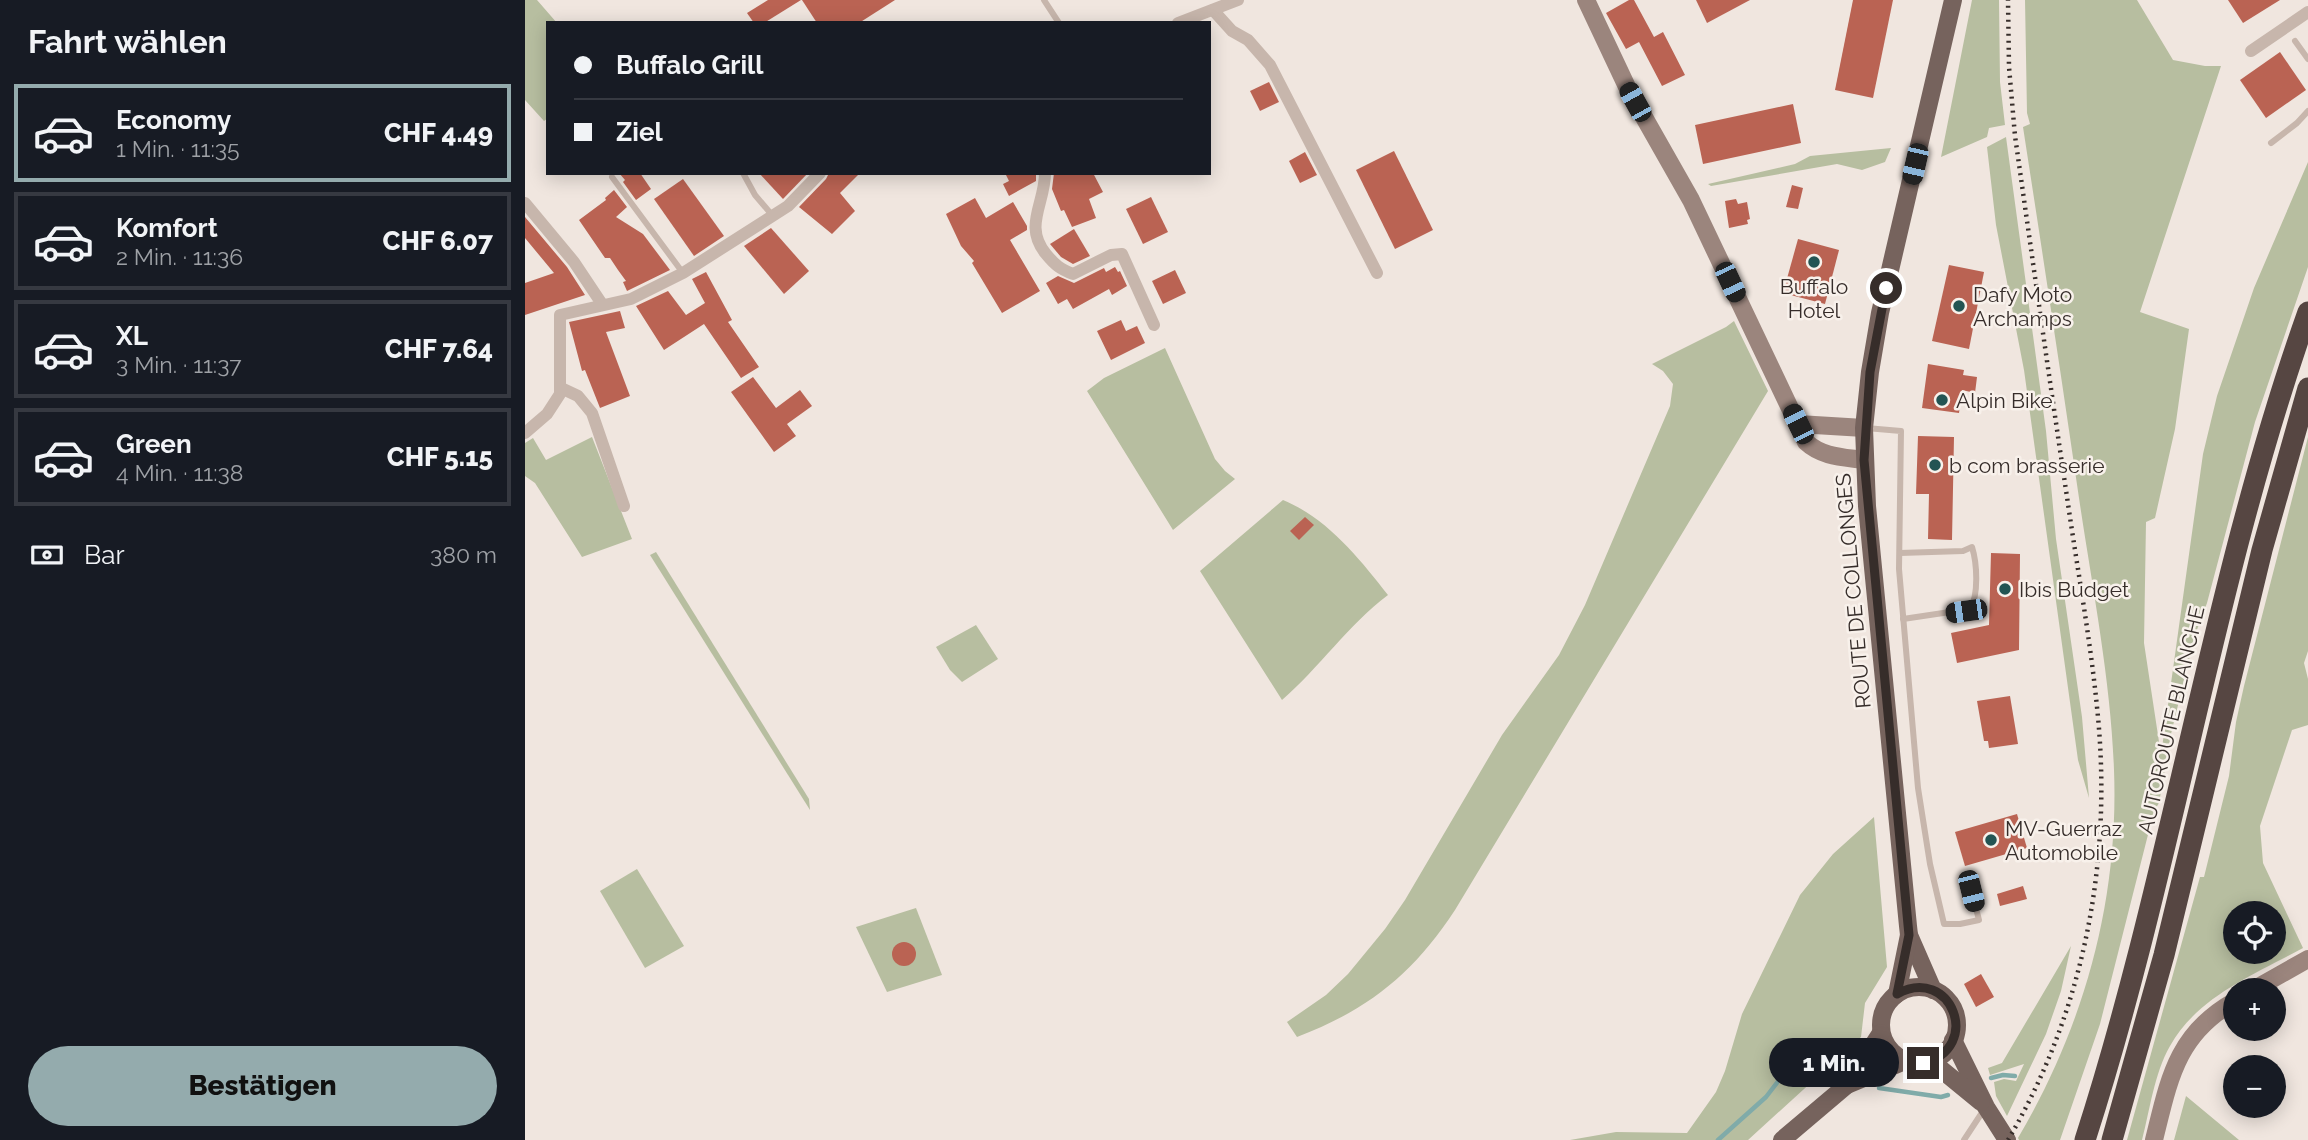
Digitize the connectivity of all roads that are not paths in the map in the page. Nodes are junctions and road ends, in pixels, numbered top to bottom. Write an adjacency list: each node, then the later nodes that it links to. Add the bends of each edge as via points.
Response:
1 (1044, 0): 7 (lane)
2 (1238, 0): 5 (street)
3 (1586, 0): 27 (street, via 1628,89 1691,200)
4 (1953, 0): 28 (main road, ROUTE DE COLLONGES, via 1880,313)
5 (1213, 10): 8 (street); 20 (street, via 1270,65)
6 (2308, 12): 10 (street)
7 (1058, 21)
8 (1183, 21)
9 (2295, 41): 11 (lane)
10 (2251, 51)
11 (2308, 59)
12 (2308, 111): 13 (lane)
13 (2271, 142)
14 (744, 175): 19 (lane)
15 (818, 175): 19 (street)
16 (1045, 175): 24 (street, via 1034,232 1040,247 1057,268 1073,274 1122,254)
17 (612, 177): 21 (lane)
18 (525, 203): 22 (street)
19 (773, 217): 21 (street)
20 (1377, 273)
21 (683, 274): 22 (street, via 631,299)
22 (602, 304): 25 (street, via 560,315)
23 (2308, 312): 50 (highway, AUTOROUTE BLANCHE, via 2238,544 2140,950)
24 (1154, 326)
25 (561, 388): 29 (street, via 547,414); 31 (street, via 578,396 591,413)
26 (2308, 388): 51 (highway, via 2262,550 2164,955)
27 (1798, 424): 28 (street); 30 (street, via 1813,449)
28 (1864, 428): 30 (main road, ROUTE DE COLLONGES); 32 (lane, via 1901,431)
29 (525, 433)
30 (1864, 460): 35 (main road, ROUTE DE COLLONGES)
31 (624, 506)
32 (1900, 553): 33 (lane); 33 (lane, via 1972,547 1975,556 1969,609)
33 (1903, 619): 34 (lane, via 1921,817 1944,924 1979,920)
34 (1970, 885)
35 (1909, 935): 38 (main road, ROUTE DE COLLONGES); 39 (main road, ROUTE DE COLLONGES)
36 (2308, 959): 37 (street)
37 (2274, 978)
38 (1933, 990): 39 (main road, via 1917,987); 42 (main road, via 1953,1010)
39 (1897, 994): 41 (main road, via 1882,1015)
40 (2223, 1008): 52 (street, via 2197,1029 2172,1069)
41 (1881, 1033): 43 (main road, via 1888,1048); 45 (main road)
42 (1953, 1040): 44 (main road); 46 (main road)
43 (1905, 1061): 44 (main road); 45 (main road)
44 (1931, 1061): 46 (main road)
45 (1847, 1085): 47 (main road)
46 (1986, 1107): 48 (lane); 49 (main road)
47 (1782, 1140)
48 (1964, 1140)
49 (2007, 1140)
50 (2085, 1140)
51 (2112, 1140)
52 (2154, 1140)

